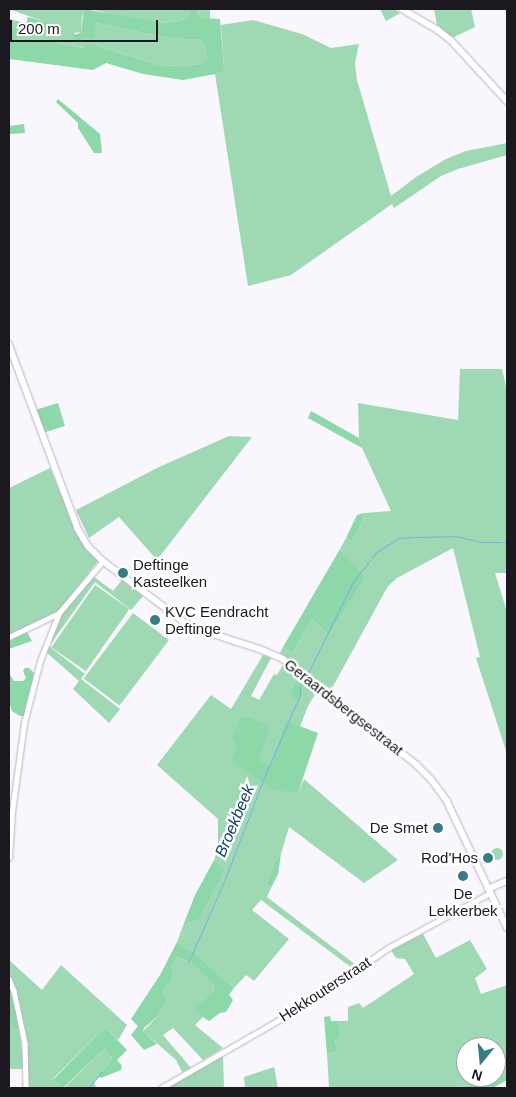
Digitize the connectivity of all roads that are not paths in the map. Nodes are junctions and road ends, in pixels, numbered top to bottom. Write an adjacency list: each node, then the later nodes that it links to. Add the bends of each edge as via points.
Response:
1 (402, 9): 2 (street, via 451,40)
2 (507, 101)
3 (9, 344): 4 (street, Geraardsbergsestraat, via 82,536)
4 (103, 561): 5 (street); 9 (street, Geraardsbergsestraat, via 191,627 283,659 417,764 446,801)
5 (59, 613): 6 (street); 7 (street, via 40,660 24,723)
6 (9, 637)
7 (9, 858)
8 (507, 881): 9 (street)
9 (489, 891): 10 (street, Geraardsbergsestraat); 13 (street, Hekkouterstraat, via 388,948 298,1009)
10 (507, 927)
11 (9, 979): 12 (street, via 25,1043)
12 (26, 1088)
13 (161, 1088)

